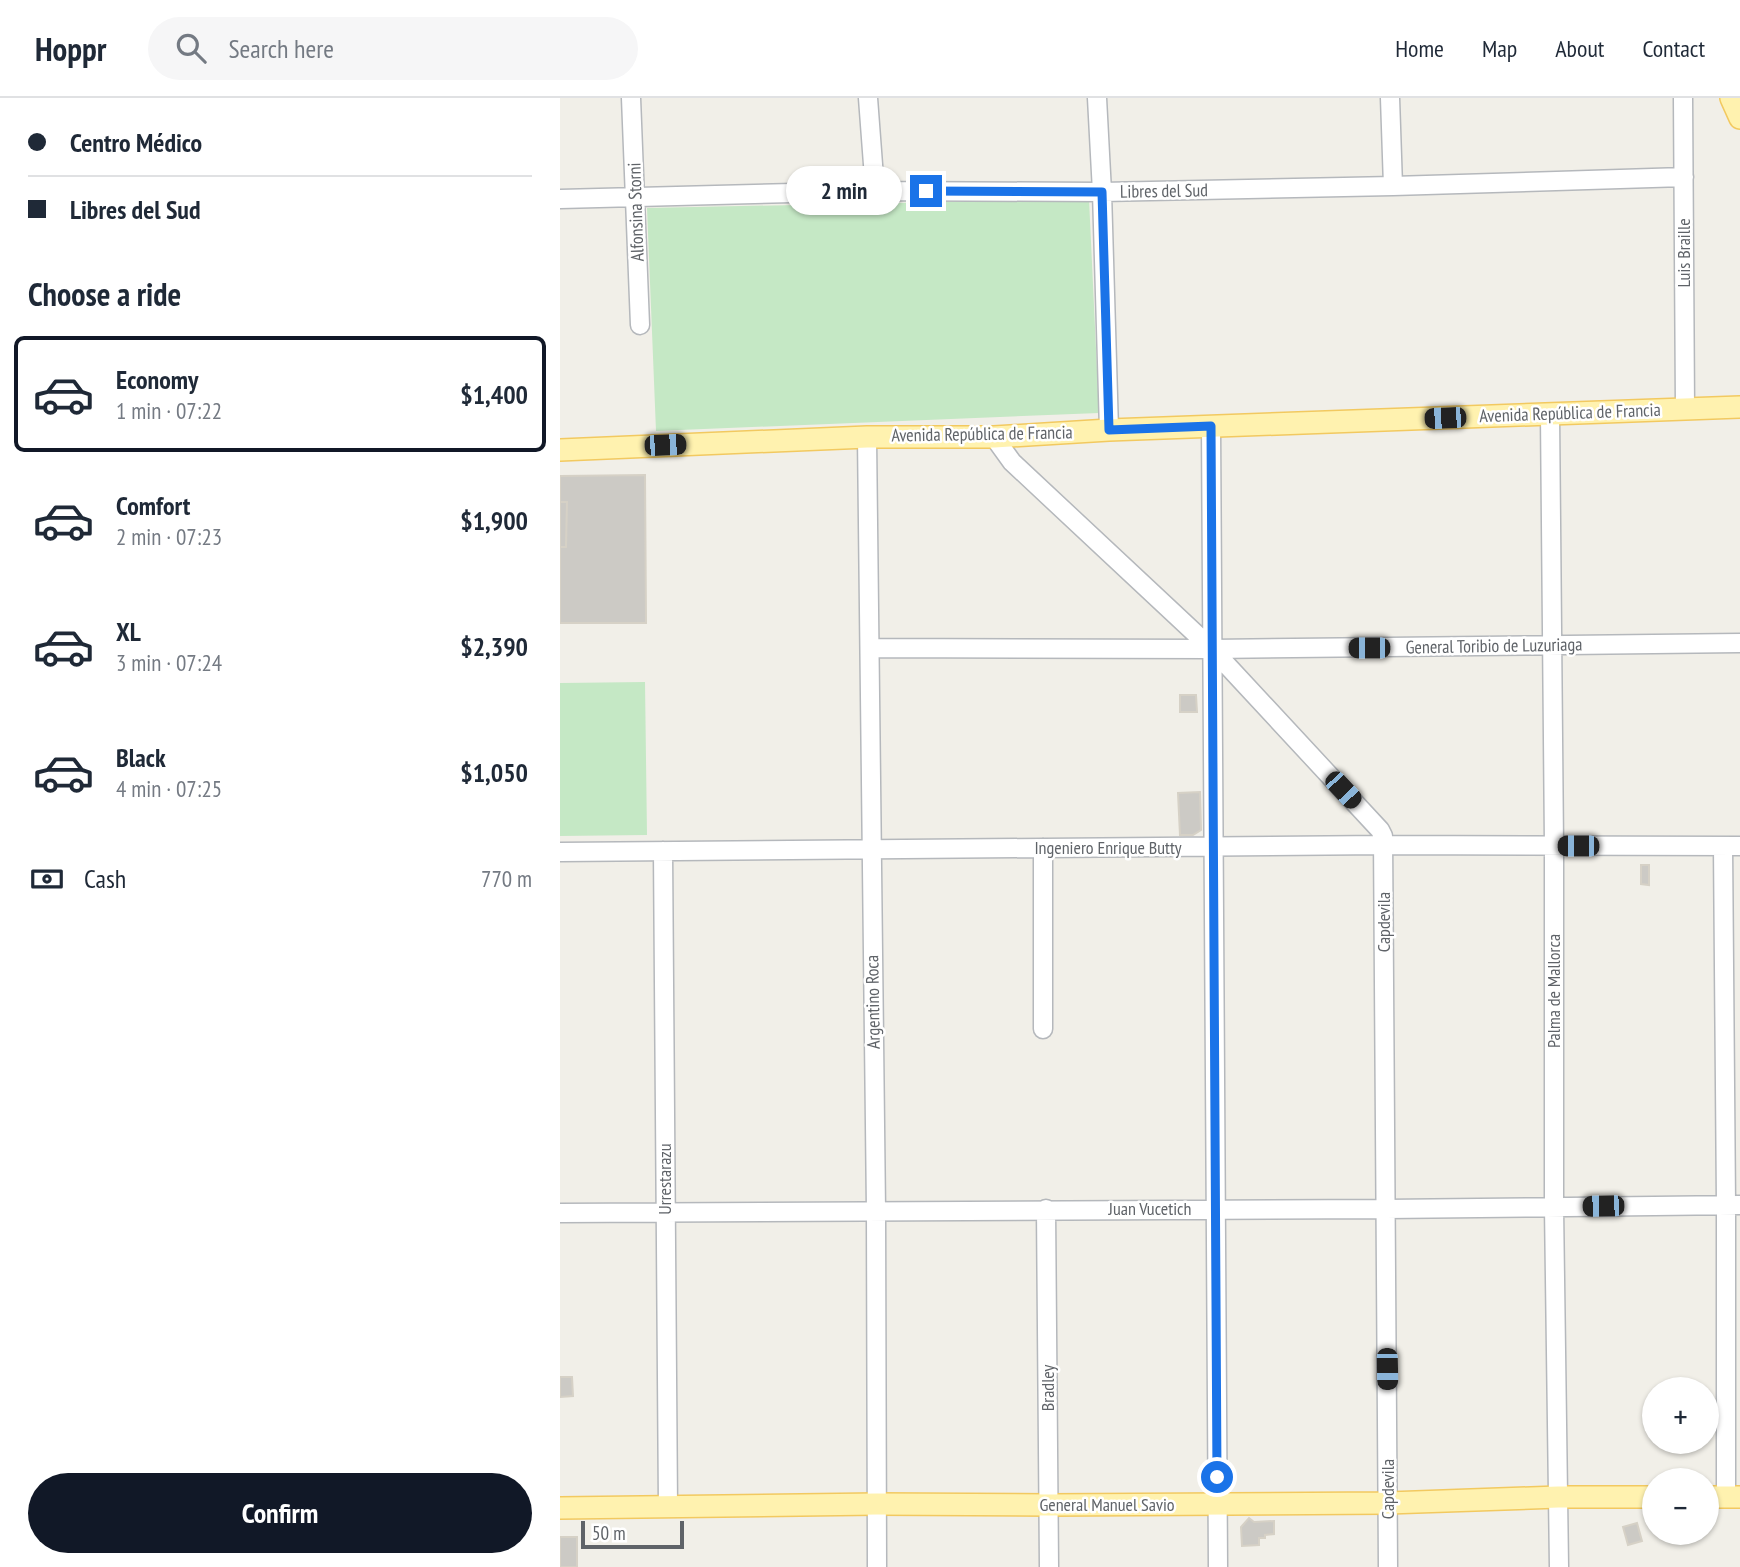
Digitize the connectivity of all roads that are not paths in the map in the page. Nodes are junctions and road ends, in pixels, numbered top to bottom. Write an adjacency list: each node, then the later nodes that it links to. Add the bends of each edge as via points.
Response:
1 (631, 98): 12 (street, Alfonsina Storni)
2 (868, 98): 10 (street)
3 (1097, 98): 11 (street)
4 (1390, 98): 9 (street)
5 (1683, 98): 8 (street, Luis Braille)
6 (1731, 98): 7 (main road)
7 (1740, 118)
8 (1684, 177): 9 (street, Libres del Sud); 16 (street, Luis Braille)
9 (1393, 187): 11 (street, Libres del Sud)
10 (875, 191): 11 (street, Libres del Sud); 12 (street, Libres del Sud)
11 (1102, 192): 19 (street)
12 (636, 197): 13 (street, Libres del Sud); 14 (street, Alfonsina Storni)
13 (560, 199)
14 (640, 325)
15 (1740, 407): 16 (main road, Avenida República de Francia)
16 (1685, 408): 17 (main road, Avenida República de Francia)
17 (1550, 415): 18 (main road, Avenida República de Francia); 24 (street, Palma de Mallorca)
18 (1211, 426): 19 (main road, Avenida República de Francia); 26 (street)
19 (1109, 430): 21 (main road, Avenida República de Francia)
20 (867, 437): 21 (main road, Avenida República de Francia); 22 (main road, Avenida República de Francia); 25 (street, Argentino Roca)
21 (994, 437): 26 (street, via 1013,461)
22 (560, 450)
23 (1740, 643): 24 (street, General Toribio de Luzuriaga)
24 (1552, 646): 26 (street, General Toribio de Luzuriaga); 28 (street, Palma de Mallorca)
25 (870, 648): 26 (street, General Toribio de Luzuriaga); 32 (street, Argentino Roca)
26 (1212, 649): 27 (street, via 1380,830); 30 (street)
27 (1384, 845): 28 (street, Ingeniero Enrique Butty); 30 (street, Ingeniero Enrique Butty); 40 (street, Capdevila)
28 (1553, 846): 29 (street, Ingeniero Enrique Butty); 37 (street, Palma de Mallorca)
29 (1731, 846): 36 (street)
30 (1213, 847): 31 (street, Ingeniero Enrique Butty); 39 (street)
31 (1043, 848): 32 (street, Ingeniero Enrique Butty); 35 (street)
32 (872, 850): 33 (street, Ingeniero Enrique Butty); 41 (street, Argentino Roca)
33 (663, 851): 34 (street, Ingeniero Enrique Butty); 42 (street, Urrestarazu)
34 (560, 852)
35 (1043, 1029)
36 (1733, 1205): 37 (street, Juan Vucetich); 46 (street)
37 (1554, 1207): 40 (street, Juan Vucetich); 44 (street, Palma de Mallorca)
38 (1046, 1209): 39 (street, Juan Vucetich); 41 (street, Juan Vucetich); 50 (street, Bradley)
39 (1216, 1209): 40 (street, Juan Vucetich); 49 (street)
40 (1386, 1209): 47 (street, Capdevila)
41 (876, 1211): 42 (street, Juan Vucetich); 48 (street, Argentino Roca)
42 (665, 1212): 43 (street, Juan Vucetich); 51 (street, Urrestarazu)
43 (560, 1213)
44 (1558, 1497): 45 (main road, General Manuel Savio); 47 (main road, General Manuel Savio); 57 (street, Palma de Mallorca)
45 (1642, 1497)
46 (1724, 1497)
47 (1388, 1503): 49 (main road, General Manuel Savio); 56 (street, Capdevila)
48 (877, 1504): 50 (main road, General Manuel Savio); 51 (main road, General Manuel Savio); 53 (street, Argentino Roca)
49 (1218, 1504): 50 (main road, General Manuel Savio); 55 (street)
50 (1049, 1505): 54 (street, Bradley)
51 (667, 1507): 52 (main road, General Manuel Savio)
52 (560, 1508)
53 (877, 1567)
54 (1049, 1567)
55 (1218, 1567)
56 (1388, 1567)
57 (1559, 1567)

